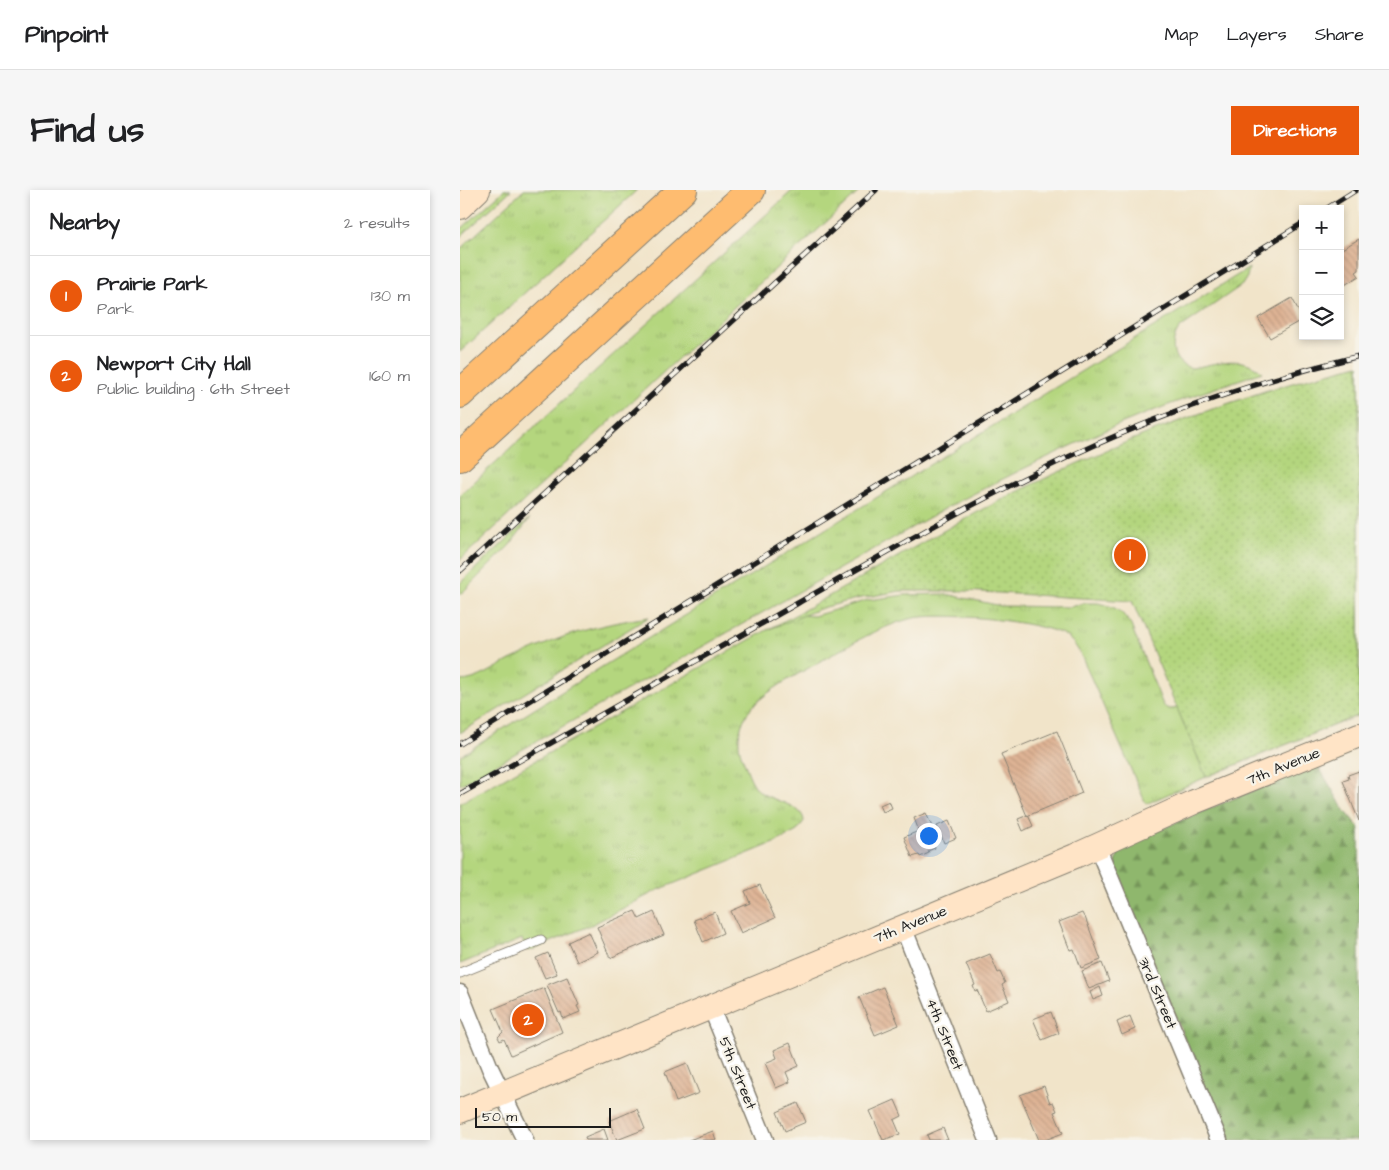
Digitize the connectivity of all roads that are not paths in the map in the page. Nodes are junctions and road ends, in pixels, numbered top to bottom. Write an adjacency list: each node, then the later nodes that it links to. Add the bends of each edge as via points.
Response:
1 (478, 190): 4 (street)
2 (683, 190): 5 (highway)
3 (751, 190): 6 (highway)
4 (460, 207)
5 (460, 394)
6 (460, 457)
7 (1359, 735): 8 (street, 7th Avenue, via 1194,802)
8 (1097, 846): 9 (street, 7th Avenue); 19 (street, 3rd Street)
9 (903, 927): 13 (street, 7th Avenue); 18 (street, 4th Street)
10 (541, 940): 11 (lane)
11 (460, 973)
12 (460, 993): 14 (street)
13 (711, 1006): 14 (street, 7th Avenue); 17 (street, 5th Street)
14 (502, 1093): 15 (street, 7th Avenue); 16 (street)
15 (460, 1111)
16 (525, 1140)
17 (765, 1140)
18 (988, 1140)
19 (1219, 1140)

